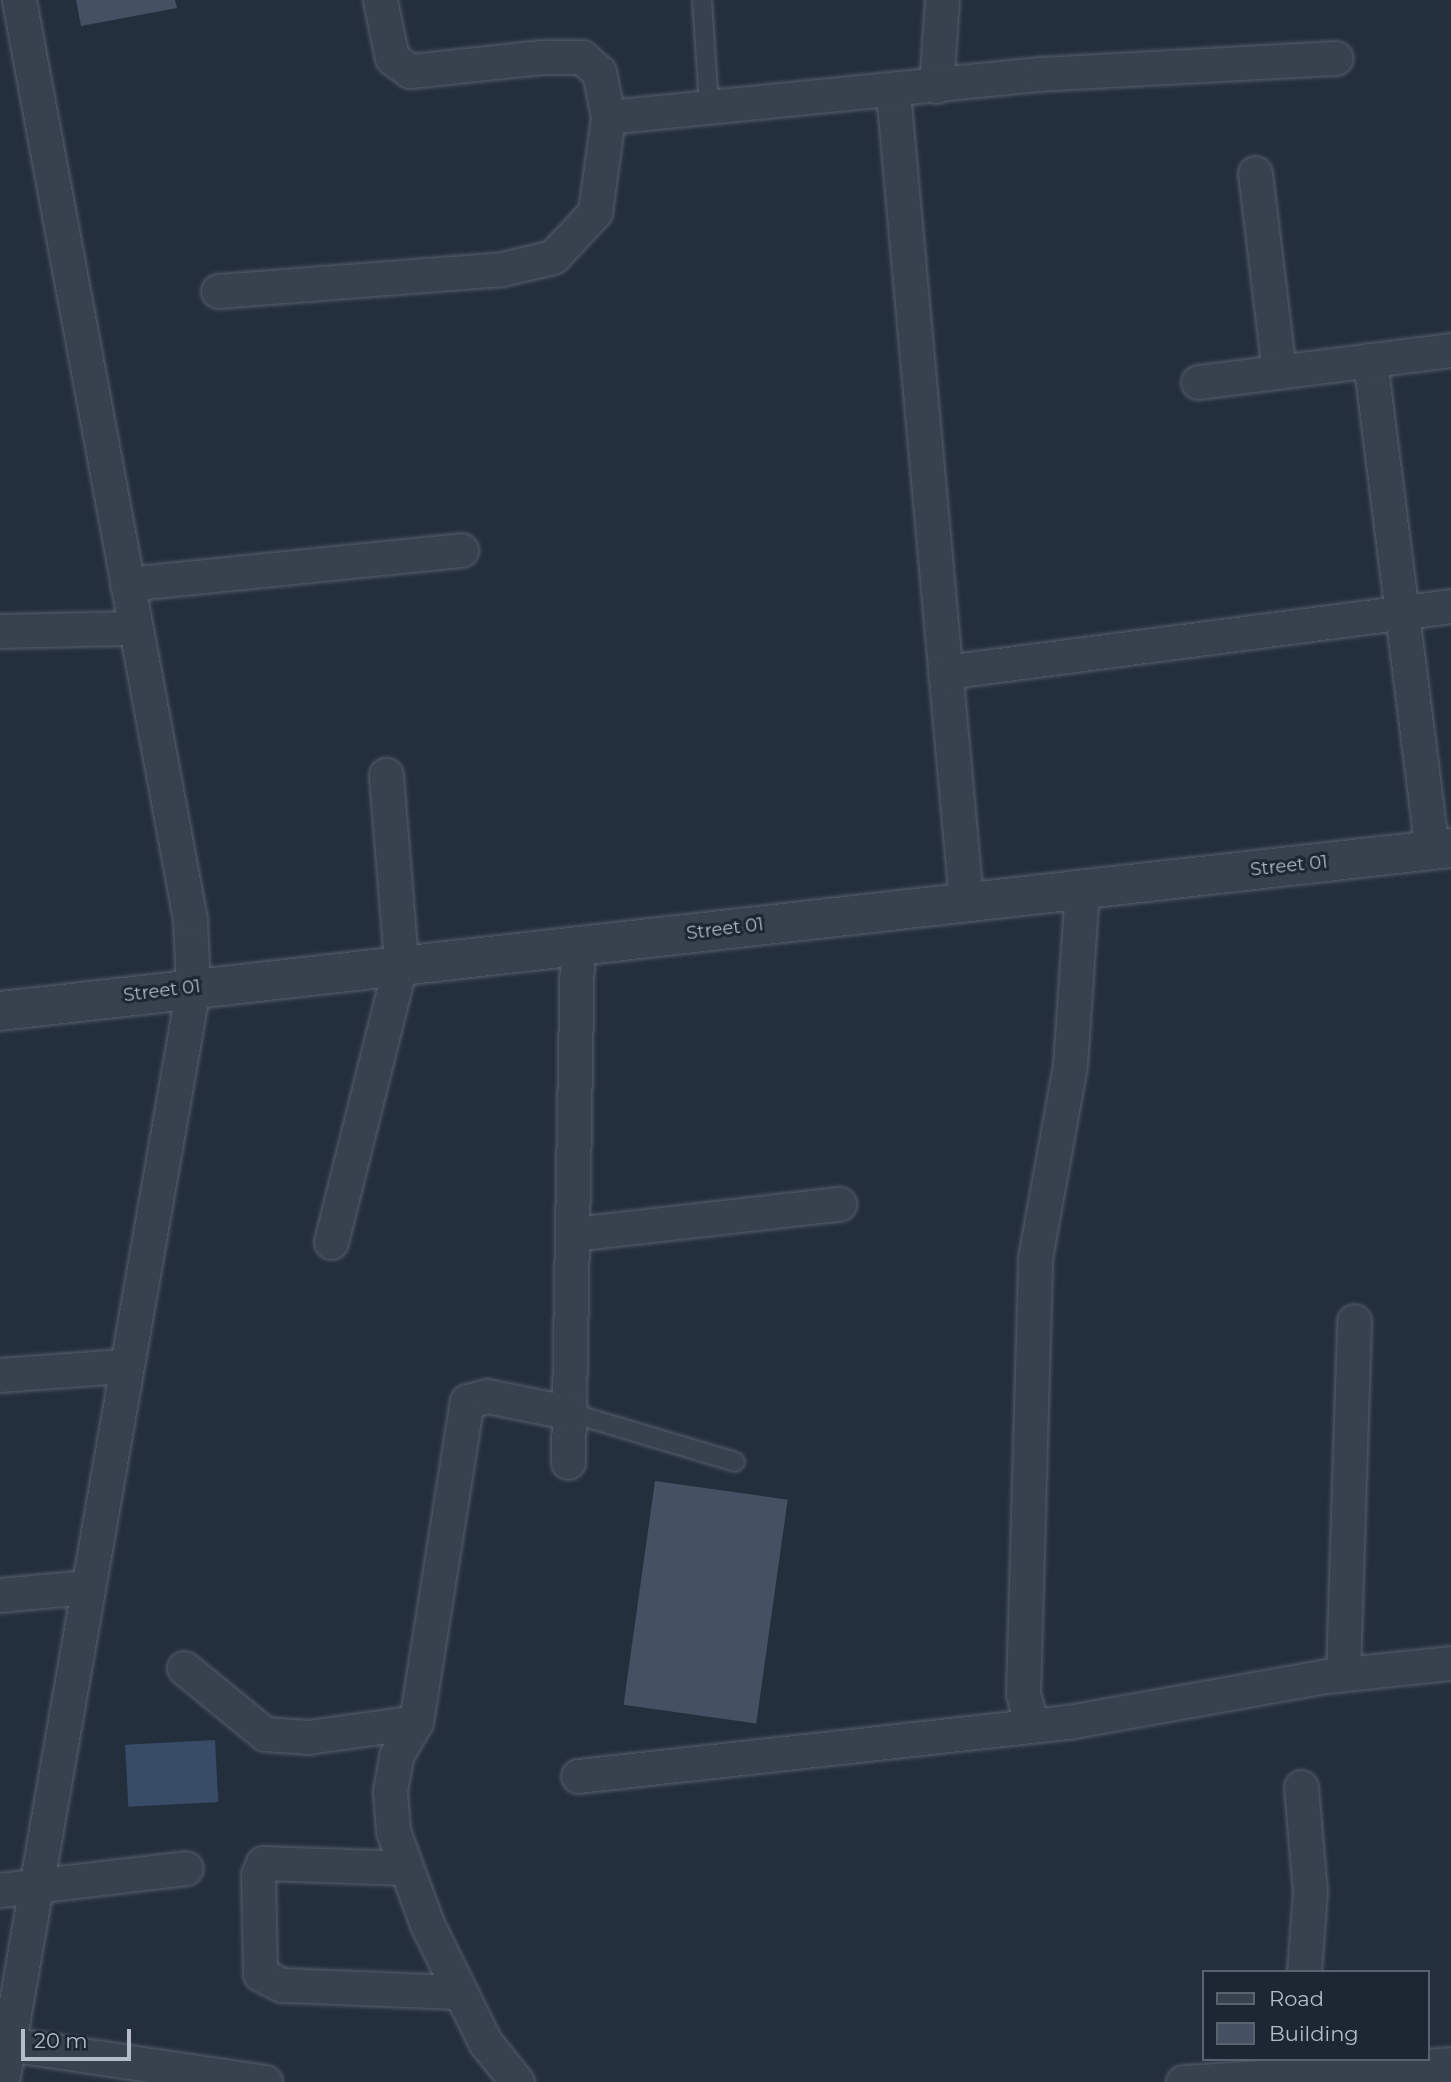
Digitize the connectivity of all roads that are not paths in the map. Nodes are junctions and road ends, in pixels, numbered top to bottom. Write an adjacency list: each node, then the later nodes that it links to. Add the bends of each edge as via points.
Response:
1 (19, 0): 17 (street)
2 (380, 0): 9 (street, via 392,58 410,71 582,57 599,72)
3 (702, 0): 8 (lane)
4 (942, 0): 6 (street)
5 (1336, 58): 6 (street)
6 (936, 86): 7 (street)
7 (893, 92): 8 (street); 22 (street)
8 (709, 106): 9 (street)
9 (608, 117): 11 (street, via 595,212 553,257 502,269)
10 (1255, 173): 14 (street)
11 (218, 290)
12 (1451, 350): 13 (street)
13 (1370, 360): 14 (street); 19 (street)
14 (1279, 372): 15 (street)
15 (1198, 382)
16 (461, 550): 17 (street)
17 (127, 584): 20 (street)
18 (1451, 606): 19 (street)
19 (1402, 612): 22 (street); 24 (street)
20 (135, 628): 21 (street); 29 (street, via 190,919)
21 (0, 631)
22 (945, 672): 26 (street)
23 (386, 775): 28 (street)
24 (1441, 849): 25 (street, Street 01)
25 (1082, 888): 26 (street, Street 01); 46 (street, via 1070,1065 1035,1258 1023,1694)
26 (965, 900): 27 (street, Street 01)
27 (577, 946): 28 (street, Street 01); 32 (street)
28 (401, 962): 29 (street, Street 01); 33 (street)
29 (193, 988): 30 (street, Street 01); 35 (street)
30 (0, 1011)
31 (839, 1204): 32 (street)
32 (574, 1234): 37 (street)
33 (331, 1242)
34 (1354, 1321): 44 (street)
35 (123, 1366): 36 (street); 40 (street)
36 (0, 1375)
37 (571, 1413): 38 (street); 39 (lane); 45 (street, via 487,1396 467,1401)
38 (568, 1462)
39 (735, 1462)
40 (86, 1587): 41 (street); 51 (street)
41 (0, 1595)
42 (1451, 1663): 44 (street)
43 (184, 1668): 45 (street, via 265,1734 308,1737)
44 (1343, 1673): 46 (street, via 1068,1722)
45 (416, 1722): 50 (street, via 396,1756 390,1791)
46 (1031, 1722): 47 (street)
47 (578, 1776)
48 (1301, 1787): 53 (street, via 1310,1892)
49 (186, 1868): 51 (street)
50 (406, 1868): 54 (street); 54 (street, via 263,1863 258,1875 260,1974 282,1985)
51 (34, 1888): 52 (street); 55 (street)
52 (0, 1890)
53 (1304, 1970)
54 (458, 1992): 60 (street, via 485,2042)
55 (8, 2045): 58 (street); 59 (street)
56 (1451, 2064): 57 (street)
57 (1288, 2067): 61 (street)
58 (1, 2082)
59 (265, 2082)
60 (517, 2082)
61 (1183, 2082)

